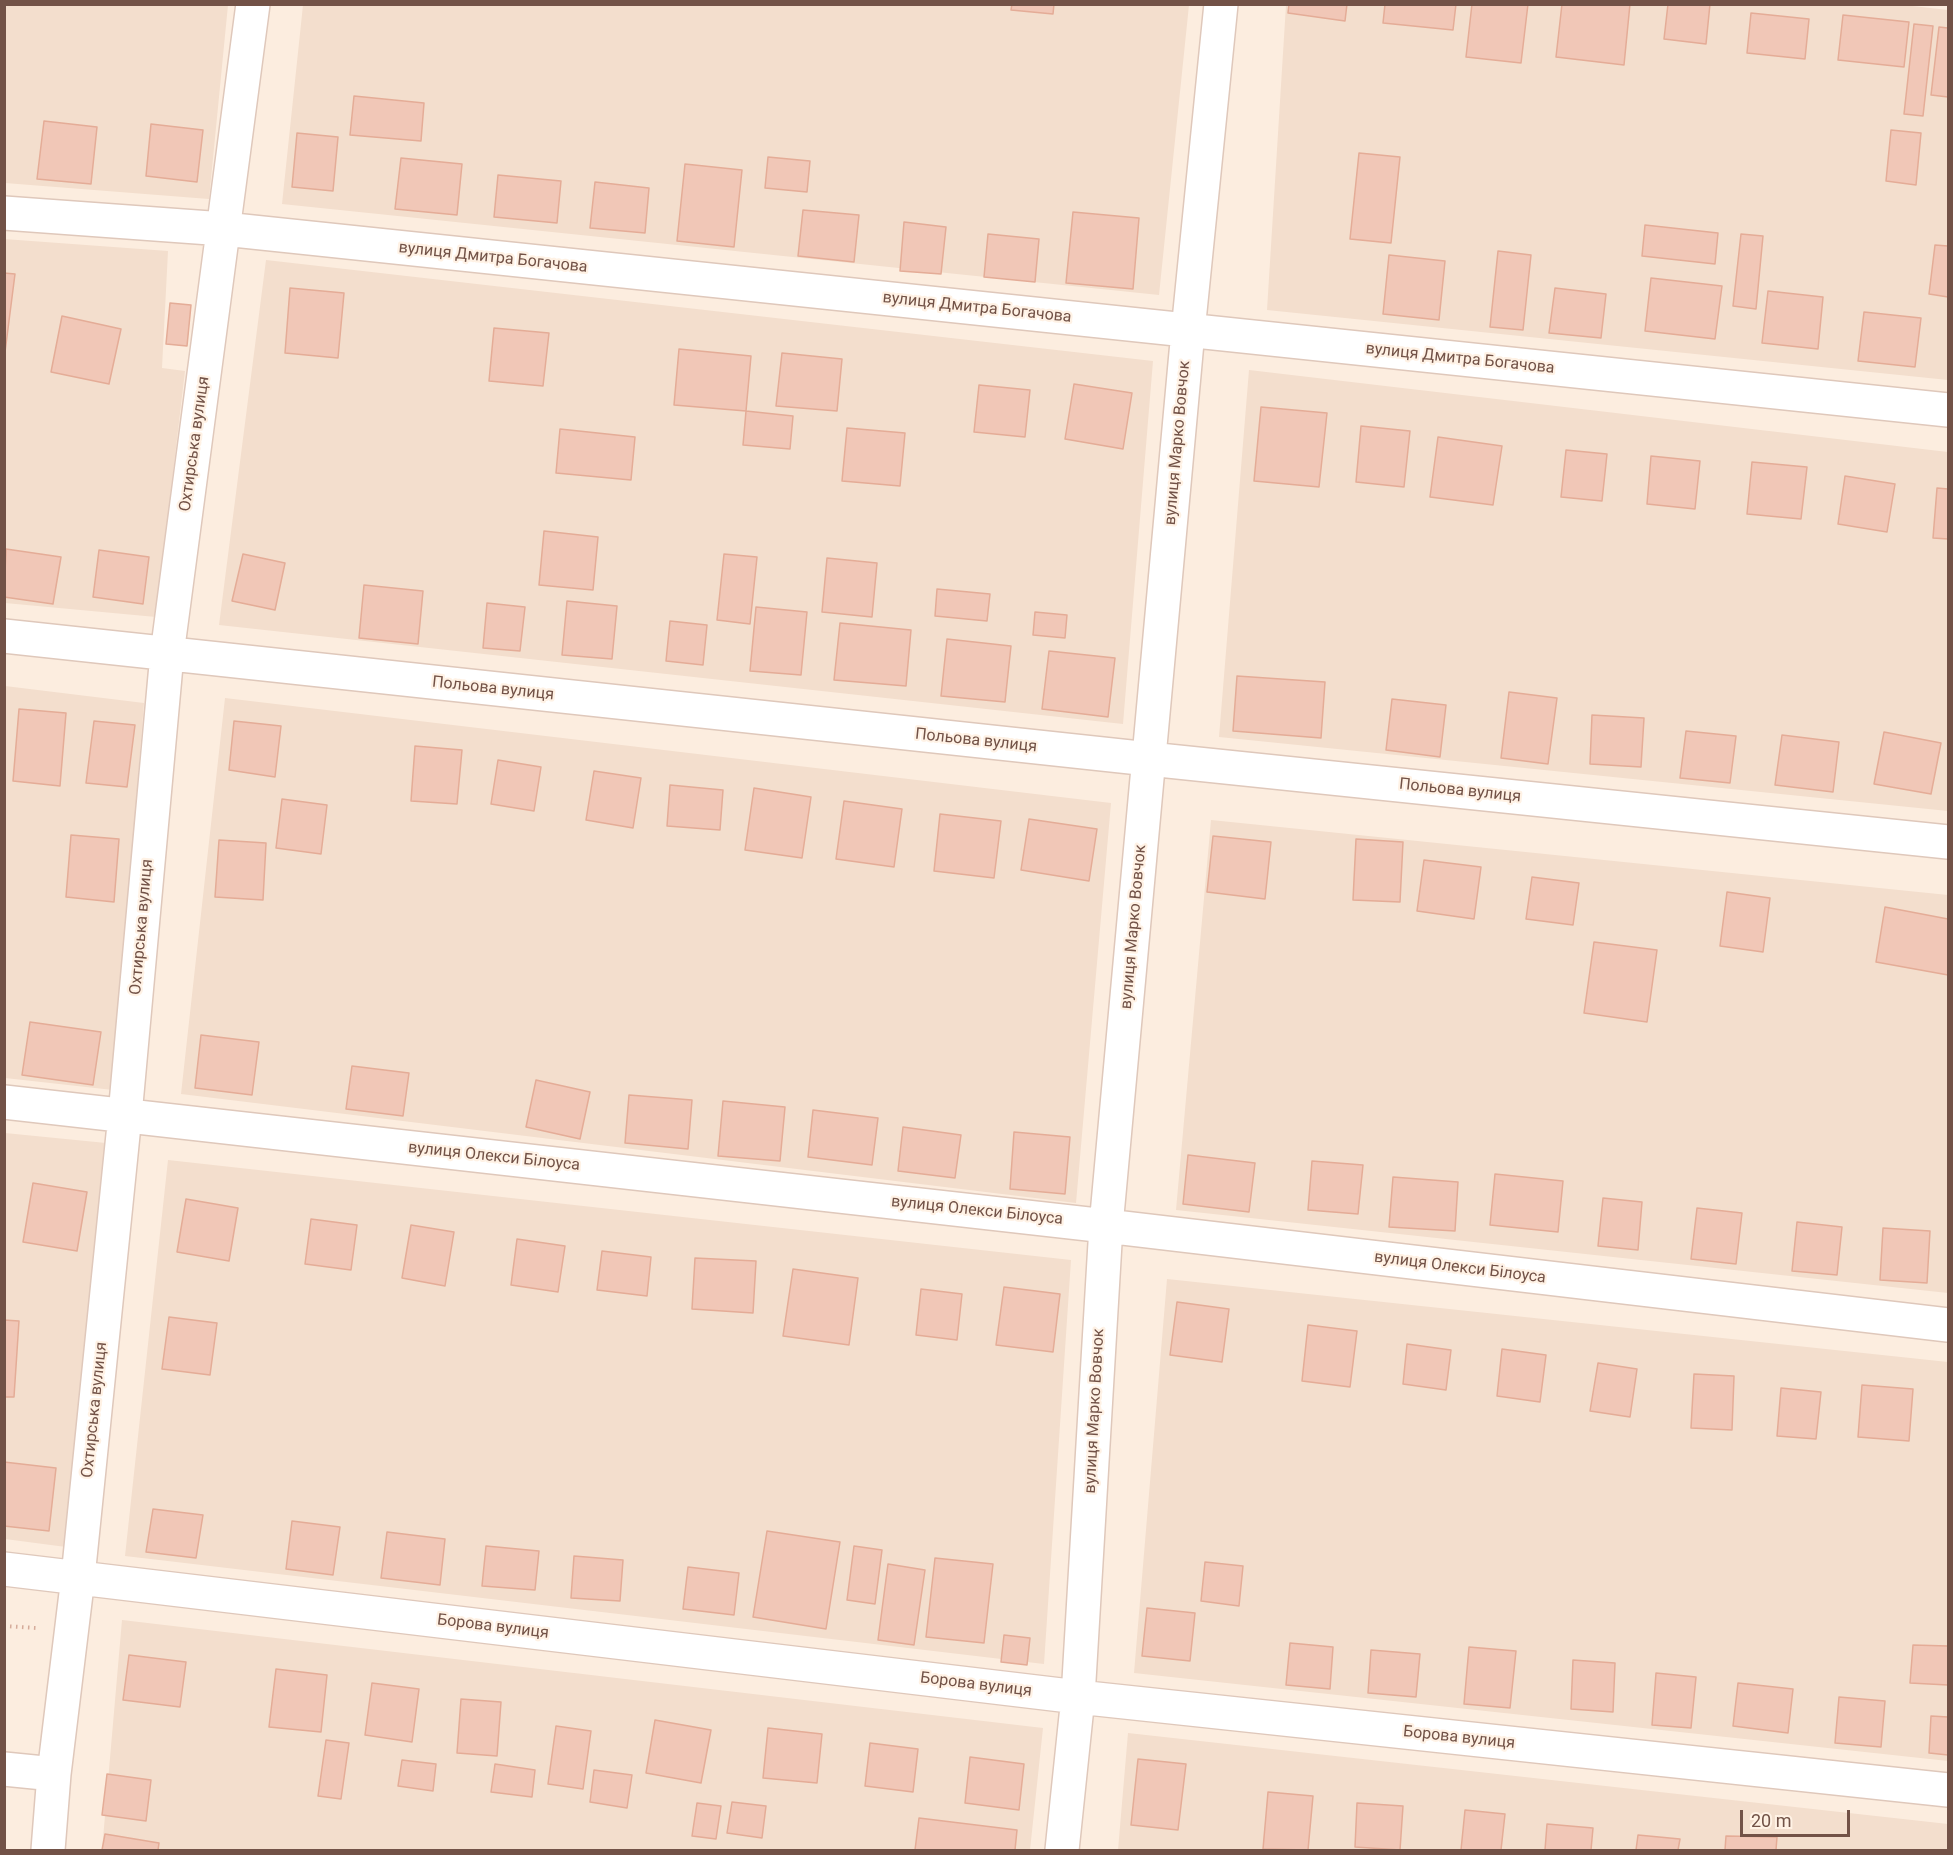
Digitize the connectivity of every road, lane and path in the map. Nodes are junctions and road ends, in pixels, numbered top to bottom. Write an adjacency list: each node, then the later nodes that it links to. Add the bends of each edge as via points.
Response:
1 (253, 4): 4 (street, Охтирська вулиця)
2 (1221, 4): 5 (street, вулиця Марко Вовчок)
3 (4, 213): 4 (street, вулиця Дмитра Богачова)
4 (224, 229): 5 (street, вулиця Дмитра Богачова); 8 (street, Охтирська вулиця)
5 (1188, 331): 6 (street, вулиця Дмитра Богачова); 9 (street, вулиця Марко Вовчок)
6 (1948, 410)
7 (4, 636): 8 (street, Польова вулиця)
8 (167, 654): 9 (street, Польова вулиця); 12 (street, Охтирська вулиця)
9 (1149, 759): 10 (street, Польова вулиця); 13 (street, вулиця Марко Вовчок)
10 (1948, 842)
11 (4, 1102): 12 (street, вулиця Олекси Білоуса)
12 (125, 1115): 13 (street, вулиця Олекси Білоуса); 16 (street, Охтирська вулиця)
13 (1106, 1226): 14 (street, вулиця Олекси Білоуса); 17 (street, вулиця Марко Вовчок)
14 (1948, 1325)
15 (4, 1569): 16 (street, Борова вулиця)
16 (78, 1577): 17 (street, Борова вулиця); 19 (street, Охтирська вулиця)
17 (1078, 1697): 20 (street, Борова вулиця); 22 (street, вулиця Марко Вовчок)
18 (4, 1769): 19 (street)
19 (54, 1774): 21 (street, Охтирська вулиця)
20 (1948, 1790)
21 (48, 1851)
22 (1062, 1851)

